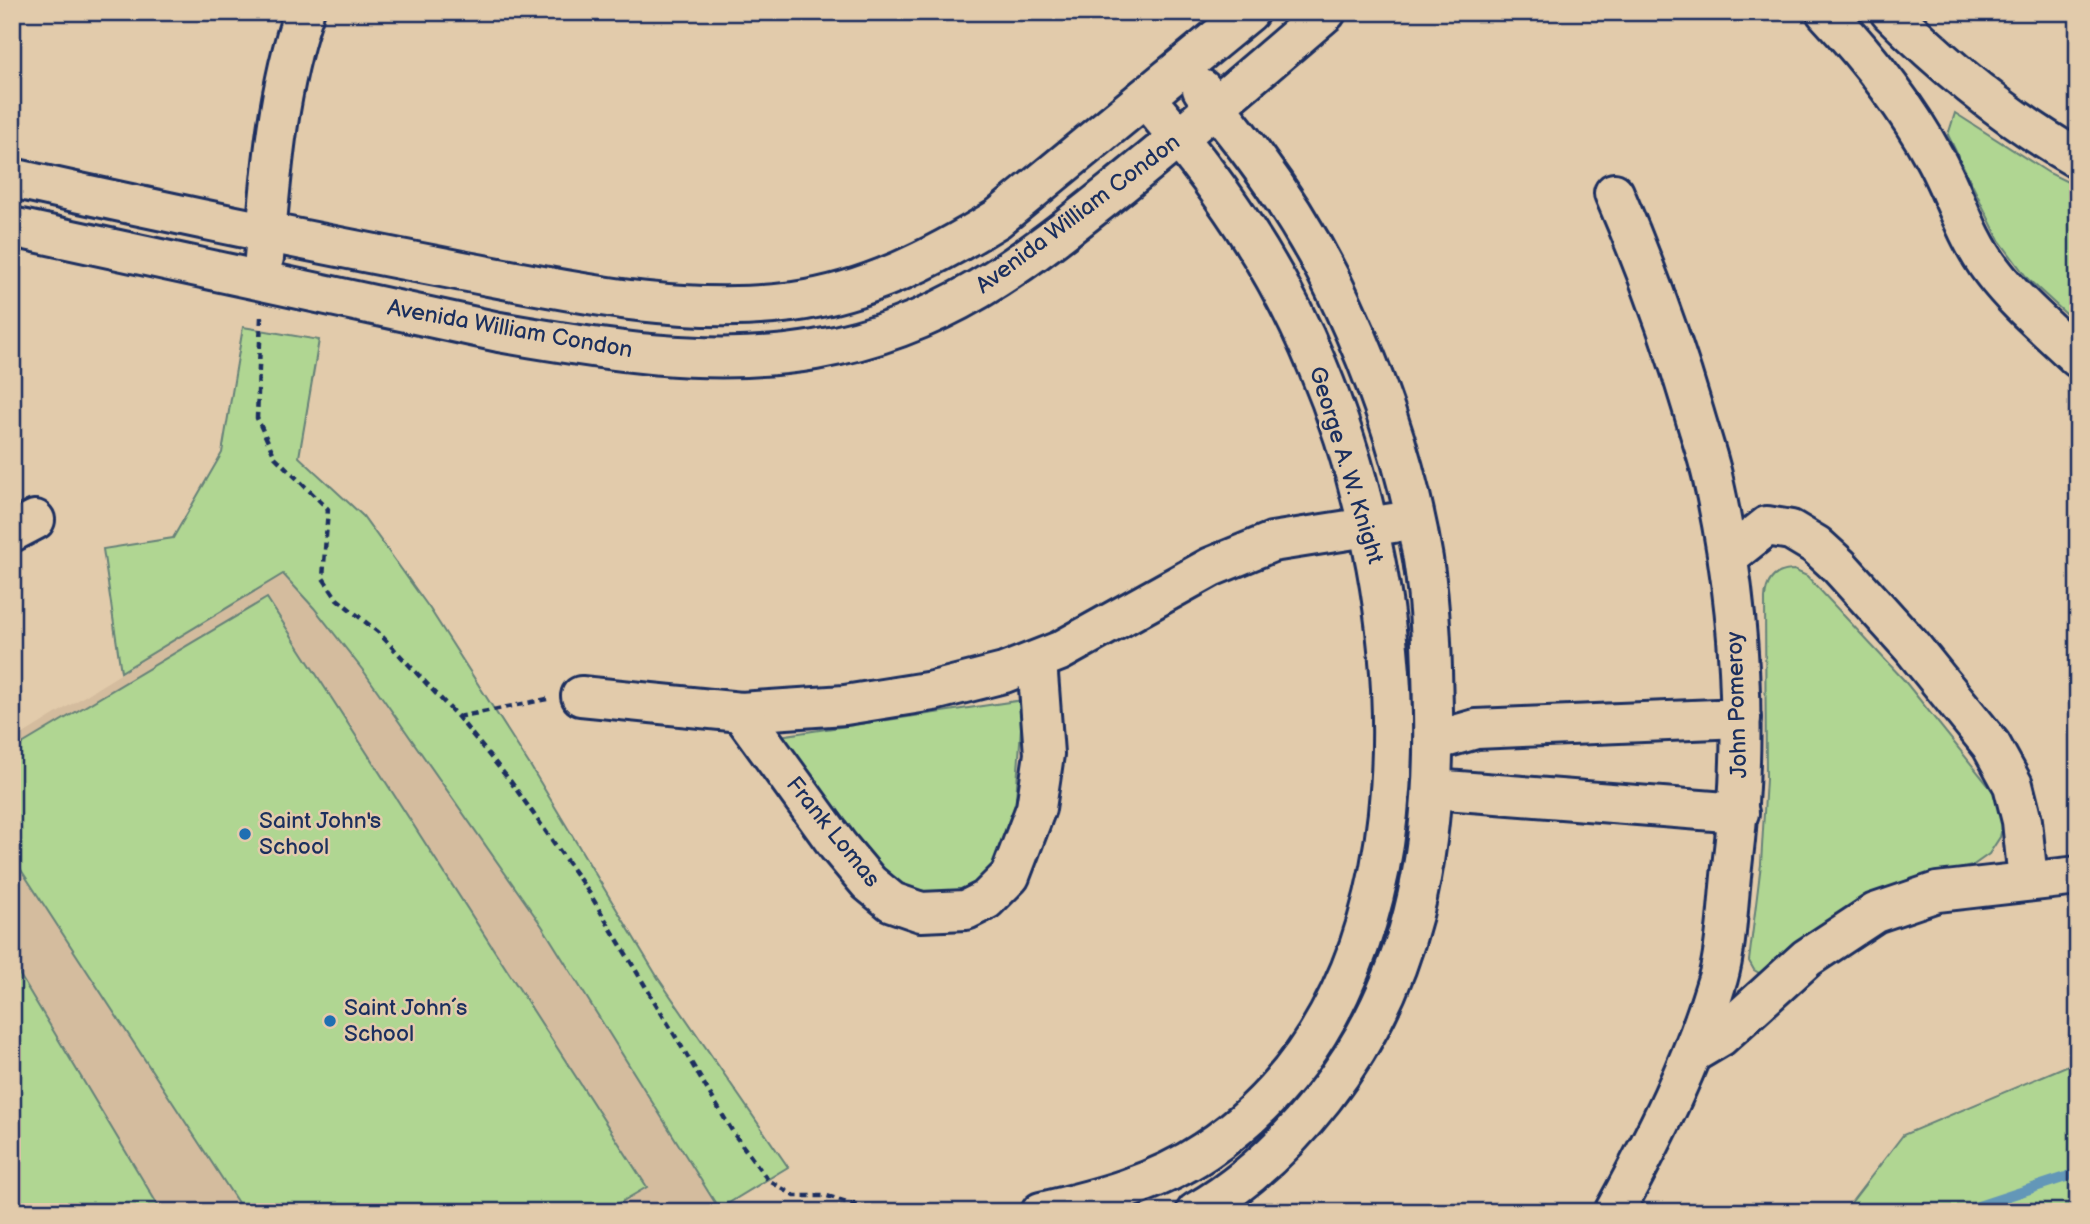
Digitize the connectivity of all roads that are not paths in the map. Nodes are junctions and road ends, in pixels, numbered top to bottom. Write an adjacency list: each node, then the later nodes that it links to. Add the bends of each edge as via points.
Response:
1 (304, 12): 14 (street, via 275,131)
2 (1249, 12): 6 (street, Avenida William Condon)
3 (1326, 12): 8 (street, Avenida William Condon)
4 (1826, 12): 16 (street, via 1912,121 1992,272)
5 (1890, 12): 10 (street, via 1996,107)
6 (1185, 66): 7 (street, Avenida William Condon); 8 (street, George A. W. Knight)
7 (1145, 98): 9 (street, George A. W. Knight); 14 (street, Avenida William Condon, via 997,219 956,245 875,281 794,302 717,307 614,299)
8 (1216, 108): 9 (street, Avenida William Condon); 17 (street, George A. W. Knight, via 1288,206 1343,305 1383,408)
9 (1180, 137): 15 (street, Avenida William Condon, via 1033,254 964,300 891,332 814,350 735,358 625,351 499,332); 18 (street, George A. W. Knight, via 1244,224 1296,318 1336,415)
10 (2078, 159)
11 (12, 178): 14 (street, Avenida William Condon)
12 (1614, 193): 19 (street, John Pomeroy, via 1645,266 1685,384 1712,472)
13 (12, 227): 15 (street, Avenida William Condon)
14 (266, 234): 15 (street)
15 (262, 281)
16 (2078, 358)
17 (1416, 520): 18 (street); 24 (street, George A. W. Knight, via 1429,603)
18 (1369, 526): 20 (street, via 1272,542 1238,554); 32 (street, George A. W. Knight, via 1387,628 1390,774 1373,900 1341,991 1294,1068 1236,1129 1171,1171 1088,1202)
19 (1728, 557): 23 (street, John Pomeroy); 28 (street, via 1767,526 1791,530 1816,545 1864,592 1991,745 2013,785)
20 (1037, 661): 22 (street, via 933,691 845,705); 22 (street, Frank Lomas, via 1044,754 1036,808 1010,876 986,900 966,910 920,912 892,902 869,883)
21 (581, 696): 22 (street)
22 (741, 712)
23 (1741, 718): 24 (street, via 1476,729); 26 (street, John Pomeroy)
24 (1434, 741): 25 (street, George A. W. Knight)
25 (1433, 789): 26 (street); 33 (street, George A. W. Knight, via 1411,928 1364,1037 1337,1079 1282,1146)
26 (1739, 813): 29 (street, John Pomeroy)
27 (2078, 876): 28 (street)
28 (2028, 881): 30 (street, via 1937,892 1875,913 1807,958)
29 (1719, 975): 30 (street, via 1742,994); 31 (street, John Pomeroy)
30 (1763, 997): 31 (street, via 1720,1037)
31 (1693, 1053): 34 (street, John Pomeroy)
32 (1041, 1212)
33 (1196, 1212)
34 (1614, 1212)

